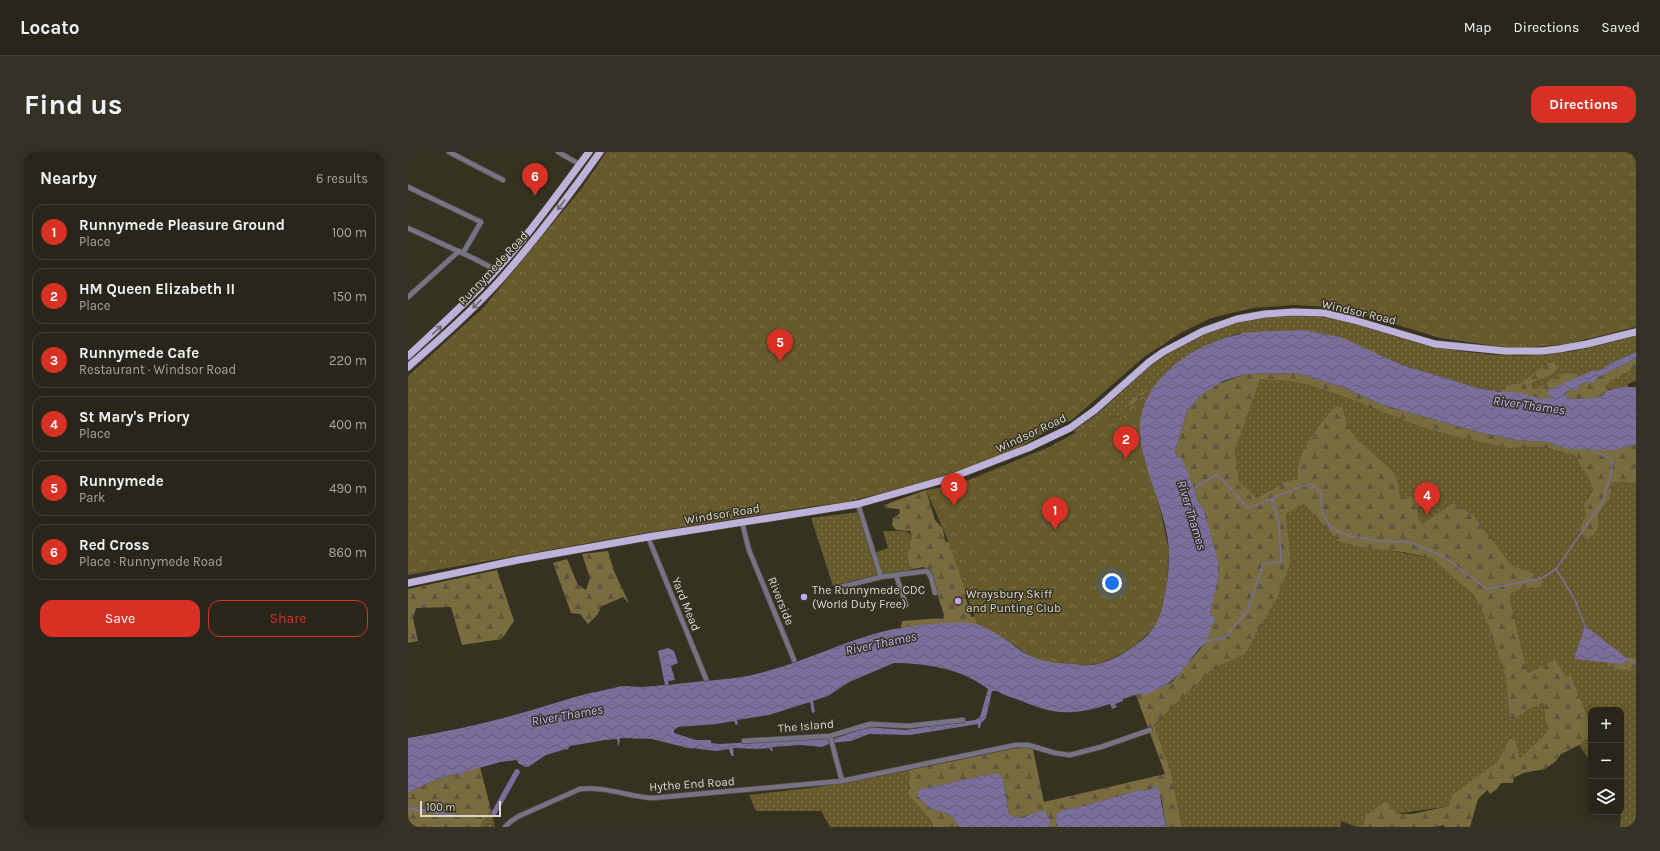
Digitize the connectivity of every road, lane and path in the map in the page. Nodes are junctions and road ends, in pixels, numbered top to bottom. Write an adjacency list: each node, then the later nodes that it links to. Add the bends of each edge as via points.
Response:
1 (449, 152): 6 (street)
2 (558, 152): 5 (street)
3 (589, 152): 5 (main road, Runnymede Road)
4 (600, 152): 14 (main road, Runnymede Road, one-way to 14, via 543,230 500,280)
5 (579, 164): 10 (main road, Runnymede Road)
6 (502, 180)
7 (408, 187): 9 (street, via 481,222)
8 (408, 228): 9 (street)
9 (461, 252): 10 (street); 11 (street)
10 (496, 270): 13 (main road, Runnymede Road, one-way to 10)
11 (408, 297)
12 (1636, 332): 15 (main road, Windsor Road, via 1566,348 1505,351 1435,344 1325,314 1293,312 1237,319 1203,331 1163,352 1082,420 1054,436 950,478)
13 (408, 356)
14 (408, 367)
15 (858, 504): 16 (main road, Windsor Road); 19 (street)
16 (742, 522): 17 (main road, Windsor Road); 24 (street, Riverside, via 749,550)
17 (648, 537): 20 (main road, Windsor Road); 25 (street, Yard Mead)
18 (896, 575): 19 (street); 22 (street, via 927,571); 23 (street)
19 (881, 577): 21 (street)
20 (408, 583)
21 (841, 587)
22 (935, 593)
23 (906, 604)
24 (794, 660)
25 (706, 679)
26 (963, 720): 28 (street, The Island, via 908,726 870,724)
27 (1150, 730): 30 (street, Hythe End Road, via 1101,747 1070,754 1055,753 1028,744 1016,745)
28 (830, 736): 29 (street, The Island); 30 (street)
29 (744, 740)
30 (842, 781): 31 (street, Hythe End Road, via 653,798 589,788 580,789 519,816)
31 (505, 827)

